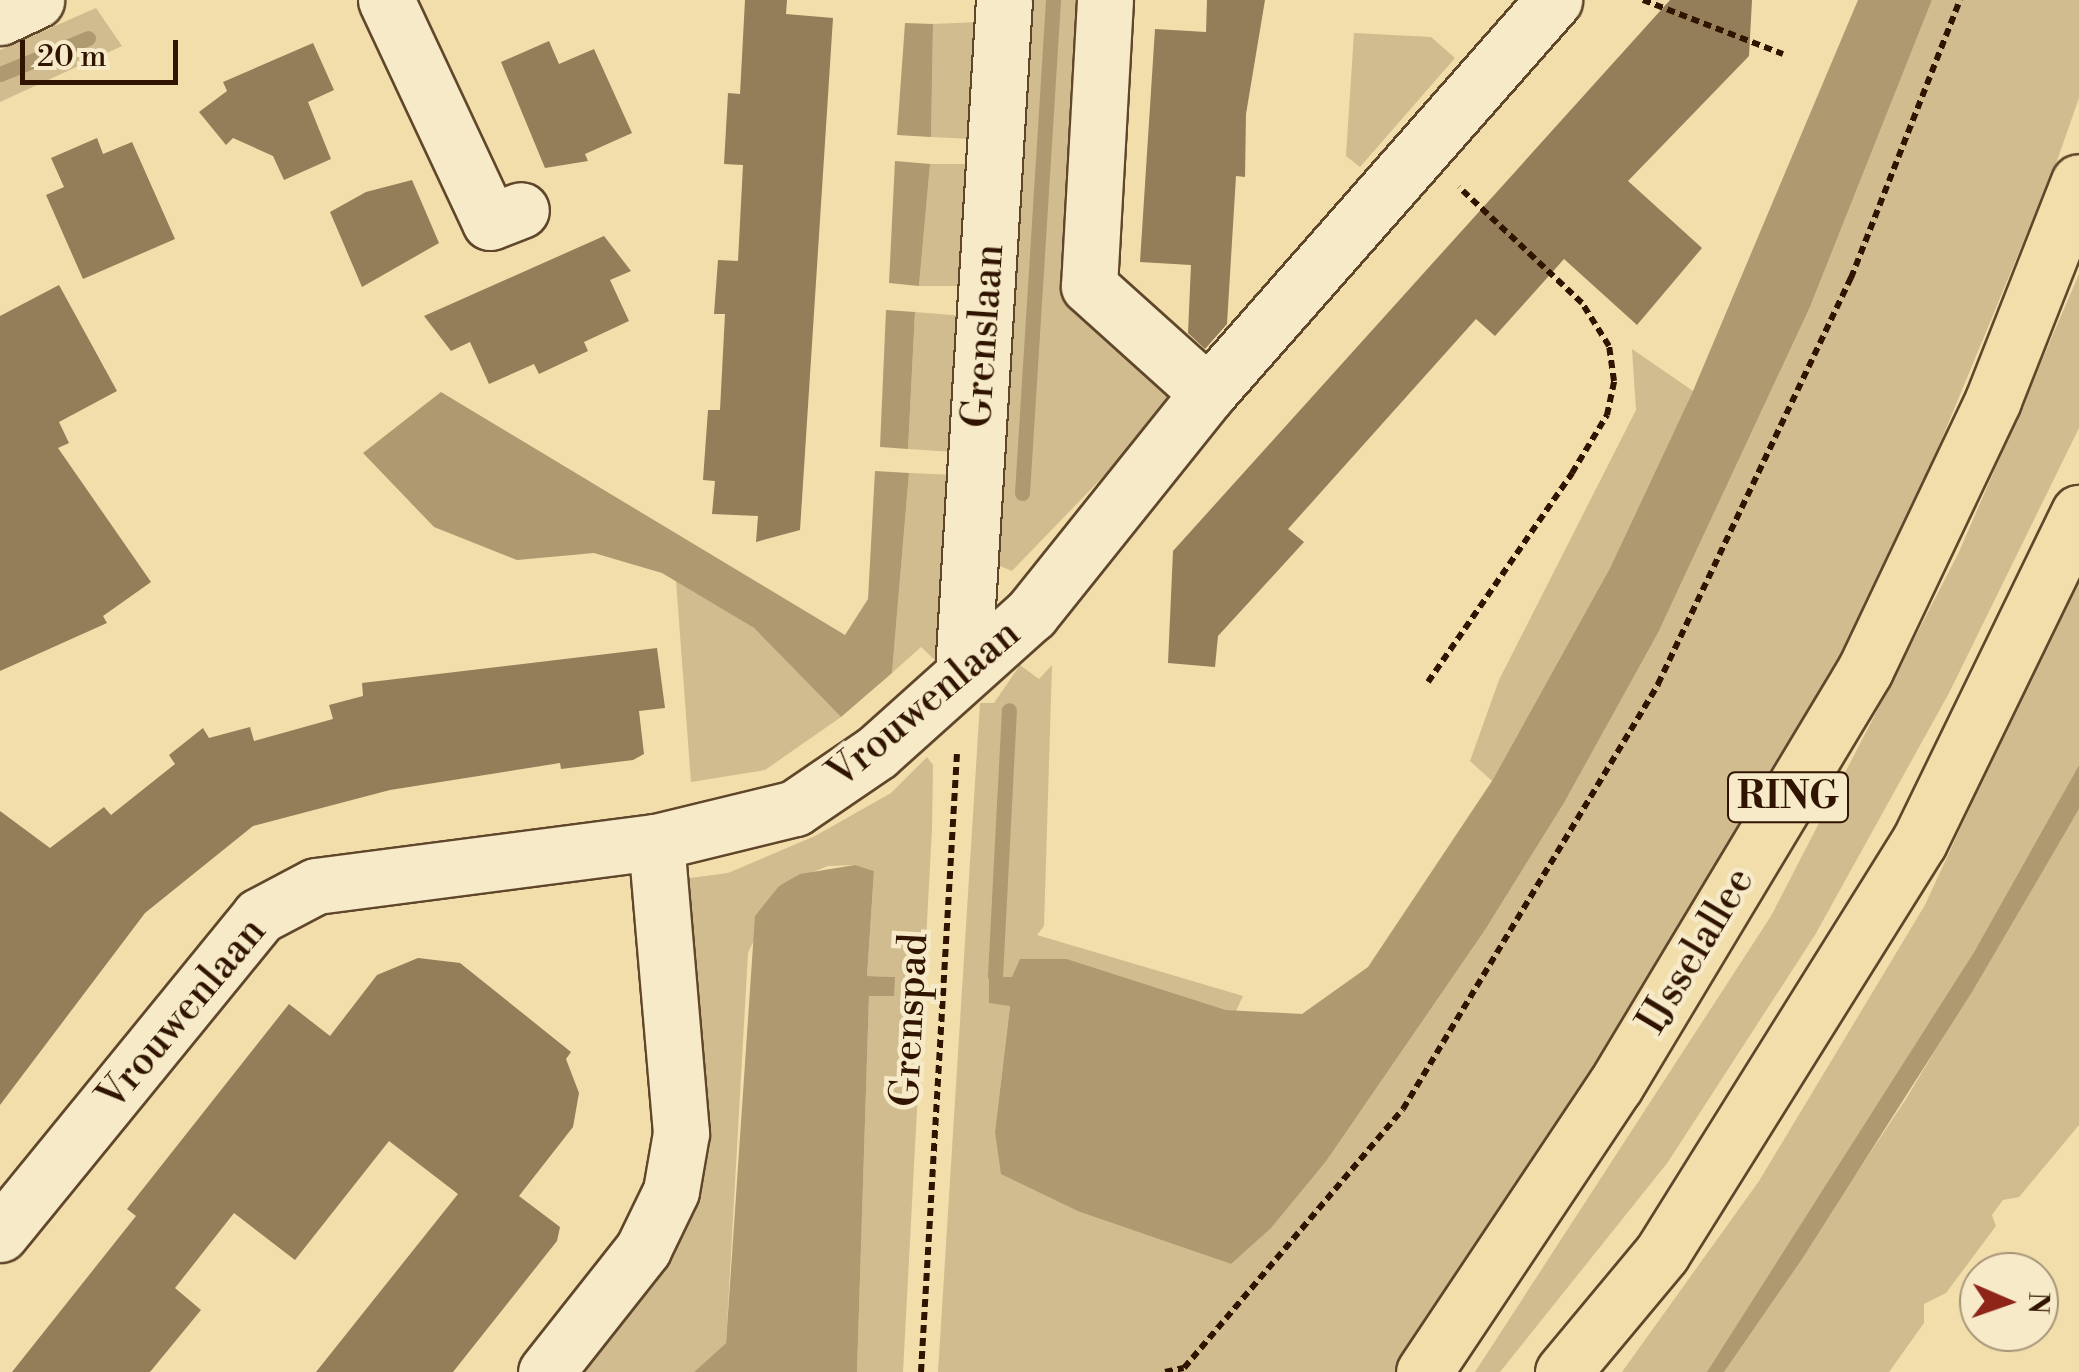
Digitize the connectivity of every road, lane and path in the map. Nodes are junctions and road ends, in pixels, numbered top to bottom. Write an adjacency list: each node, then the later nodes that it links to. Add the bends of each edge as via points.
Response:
1 (36, 0): 8 (street)
2 (386, 0): 12 (street, via 490,222)
3 (1004, 0): 15 (street, Grenslaan)
4 (1106, 0): 13 (street, via 1089,286)
5 (1554, 0): 10 (street, Vrouwenlaan)
6 (1643, 0): 9 (path)
7 (1960, 0): 21 (path, via 1852,278 1658,684 1404,1109 1184,1368)
8 (0, 17)
9 (1782, 54)
10 (1422, 152): 13 (street, Vrouwenlaan); 16 (path, via 1582,303 1609,346 1614,381 1607,415 1572,473)
11 (2079, 182): 22 (main road, IJsselallee / RING, via 1993,400 1865,670 1615,1086)
12 (521, 210)
13 (1208, 393): 15 (street, Vrouwenlaan, via 1030,614)
14 (2079, 513): 23 (main road, via 1919,842 1662,1253)
15 (963, 672): 17 (street, Vrouwenlaan, via 877,752 795,808); 20 (path, Grenspad)
16 (1428, 682)
17 (656, 842): 18 (street, Vrouwenlaan, via 316,886 259,916); 19 (street, via 682,1134 671,1192 642,1249)
18 (0, 1234)
19 (546, 1372)
20 (921, 1372)
21 (1165, 1372)
22 (1424, 1372)
23 (1563, 1372)

